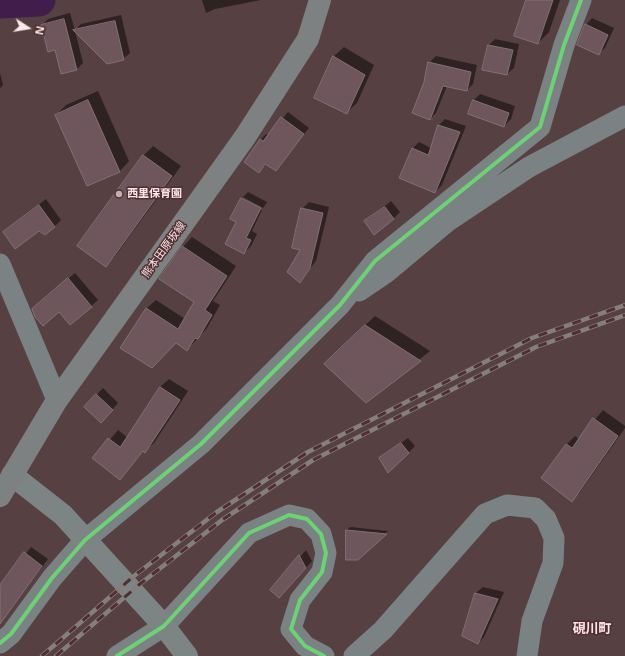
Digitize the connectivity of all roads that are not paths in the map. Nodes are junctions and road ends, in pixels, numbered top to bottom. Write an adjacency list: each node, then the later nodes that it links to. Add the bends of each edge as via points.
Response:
1 (320, 0): 6 (main road, 熊本田原坂線, via 308,39 245,137)
2 (581, 0): 5 (street, via 564,45 540,127 375,261)
3 (625, 116): 5 (street, via 517,176 448,221 387,272)
4 (0, 264): 6 (street)
5 (340, 305): 9 (street, via 201,444)
6 (57, 400): 7 (main road, 熊本田原坂線)
7 (12, 475): 8 (main road, 熊本田原坂線); 9 (street, via 63,515)
8 (0, 496)
9 (85, 540): 10 (street); 11 (street, via 52,578 11,634)
10 (164, 626): 12 (street); 13 (street); 14 (street, via 249,533 289,516 307,519 320,534 326,553 322,572 300,600 291,629 305,646)
11 (0, 643)
12 (117, 656)
13 (187, 656)
14 (324, 656)
15 (354, 656): 16 (street, via 382,630 485,514 507,505 534,508 546,519 554,538 553,564 532,621)
16 (527, 656)

